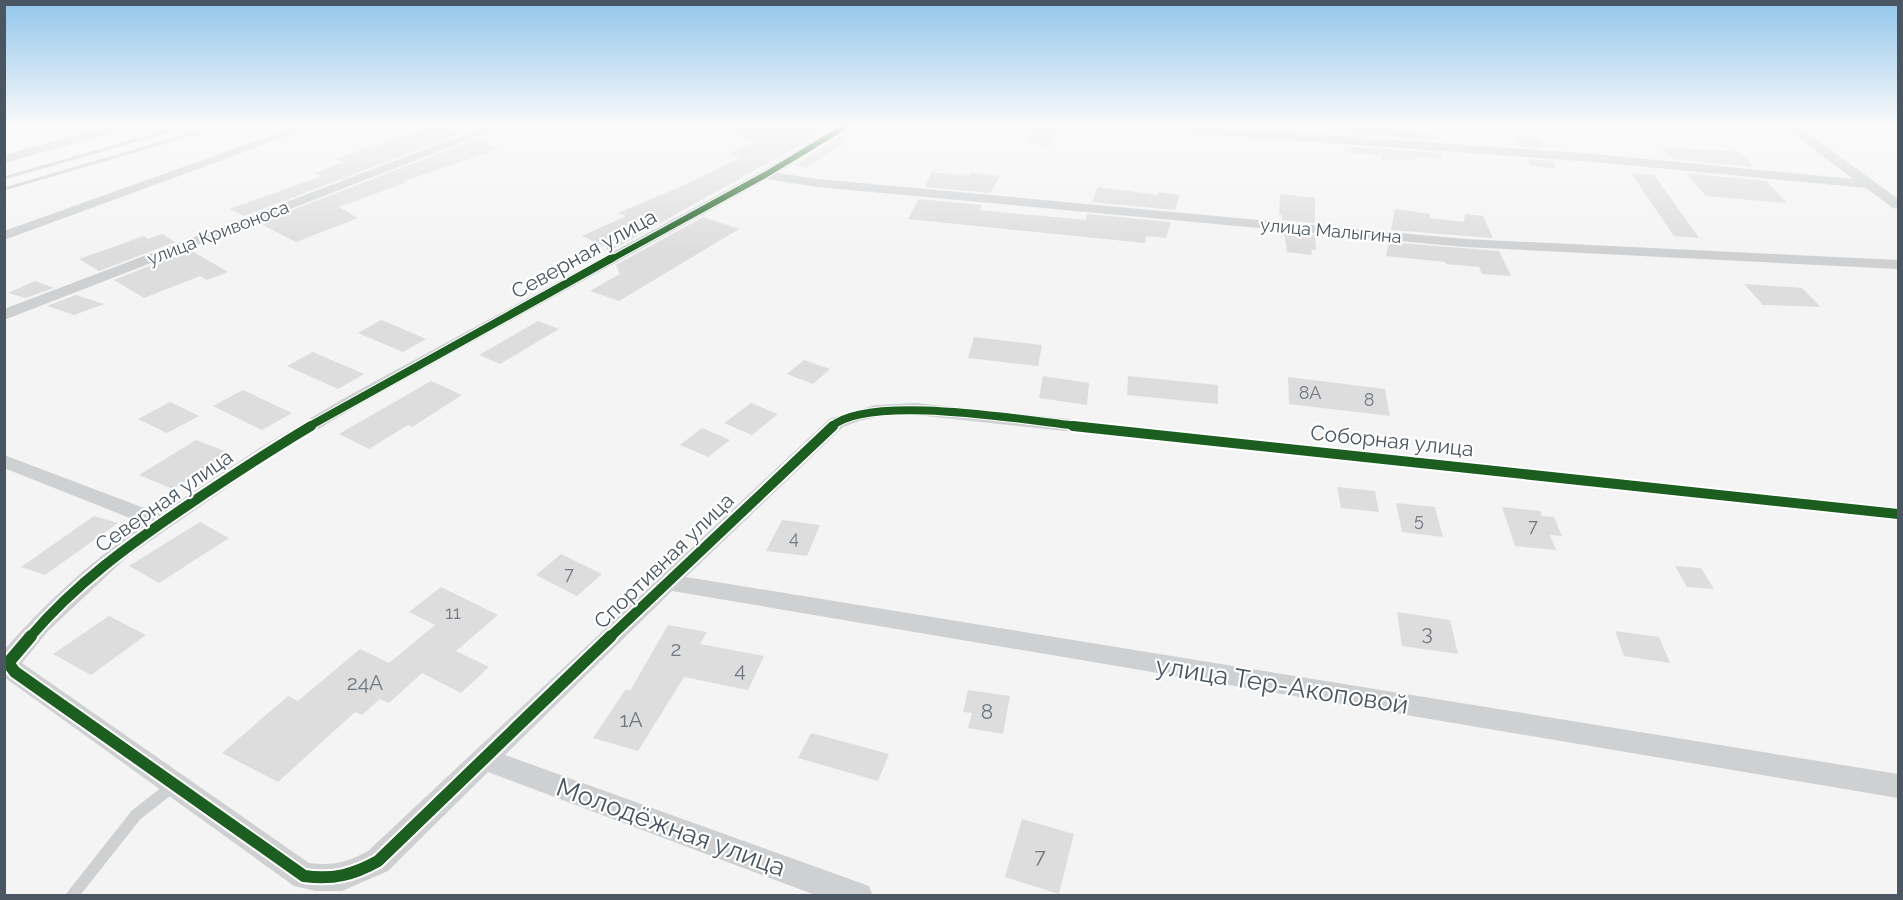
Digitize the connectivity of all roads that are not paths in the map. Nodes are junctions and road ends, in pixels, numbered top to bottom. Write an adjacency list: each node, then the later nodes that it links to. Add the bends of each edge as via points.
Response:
1 (193, 168): 9 (street)
2 (388, 168): 11 (street, улица Кривоноса)
3 (777, 168): 6 (street, Северная улица)
4 (1700, 168): 7 (street)
5 (1847, 168): 7 (street)
6 (765, 175): 10 (street, улица Малыгина, via 1112,212 1465,243); 15 (street, Северная улица, via 354,400)
7 (1869, 184): 8 (street)
8 (1899, 205)
9 (4, 236)
10 (1899, 265)
11 (4, 315)
12 (881, 408): 14 (street, Соборная улица); 16 (street, Спортивная улица, via 836,423)
13 (4, 461): 15 (street)
14 (1899, 514)
15 (160, 522): 18 (street, Северная улица, via 81,585 8,663 15,672)
16 (666, 582): 17 (street, Спортивная улица); 19 (street, улица Тер-Акоповой)
17 (484, 759): 18 (street, Северная улица, via 378,861 331,880 304,876); 21 (street, Молодёжная улица)
18 (175, 785): 20 (lane, via 136,815)
19 (1899, 786)
20 (72, 896)
21 (858, 896)

